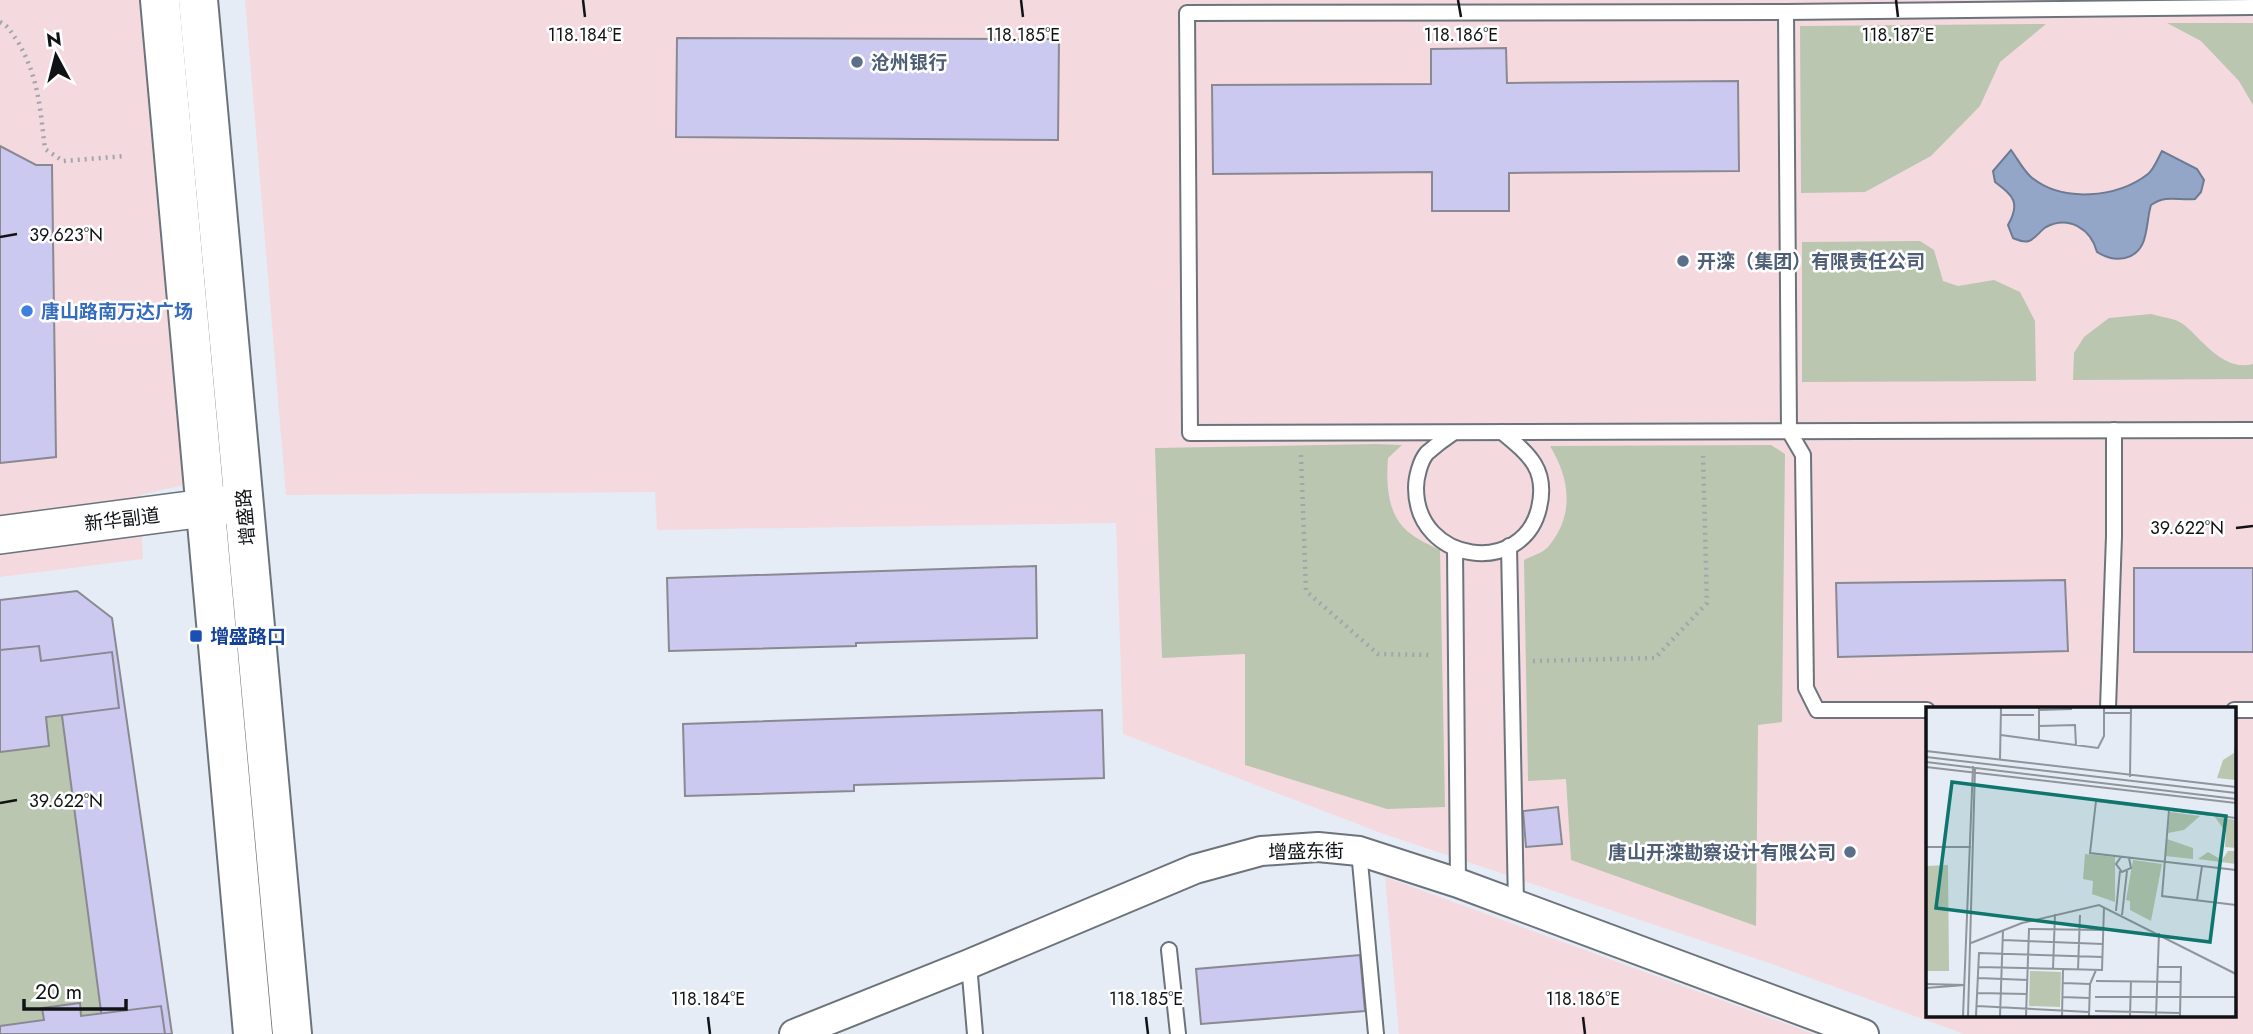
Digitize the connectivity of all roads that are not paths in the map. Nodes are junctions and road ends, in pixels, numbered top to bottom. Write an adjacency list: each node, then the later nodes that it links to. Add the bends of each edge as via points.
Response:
1 (160, 0): 11 (main road, 增盛路)
2 (198, 0): 10 (main road, 增盛路)
3 (2253, 8): 4 (lane)
4 (1786, 12): 7 (lane); 9 (lane, via 1187,13 1190,433)
5 (2113, 430): 6 (lane); 7 (lane); 15 (lane)
6 (2253, 430)
7 (1789, 431): 8 (lane); 16 (lane, via 1803,456 1807,688 1817,710)
8 (1502, 432): 9 (lane); 13 (lane, via 1528,454 1540,473 1542,494 1538,515)
9 (1452, 433): 14 (lane, via 1426,455 1416,480 1416,501 1423,521 1437,538)
10 (244, 503): 11 (street, 新华副道); 24 (main road, 增盛路)
11 (206, 508): 12 (street, 新华副道); 23 (main road, 增盛路)
12 (0, 535)
13 (1509, 547): 14 (lane, via 1473,554); 19 (lane)
14 (1455, 549): 18 (lane)
15 (2108, 707)
16 (1926, 710)
17 (1359, 851): 18 (street, 增盛东街); 21 (street, 增盛东街, via 1318,847 1261,851 1195,869); 28 (lane)
18 (1458, 883): 19 (street, 增盛东街)
19 (1516, 905): 22 (street, 增盛东街)
20 (1170, 950): 27 (lane)
21 (969, 964): 25 (street, 增盛东街); 26 (lane)
22 (1828, 1027): 29 (street, 增盛东街)
23 (253, 1034)
24 (292, 1034)
25 (794, 1034)
26 (975, 1034)
27 (1178, 1034)
28 (1376, 1034)
29 (1864, 1034)

